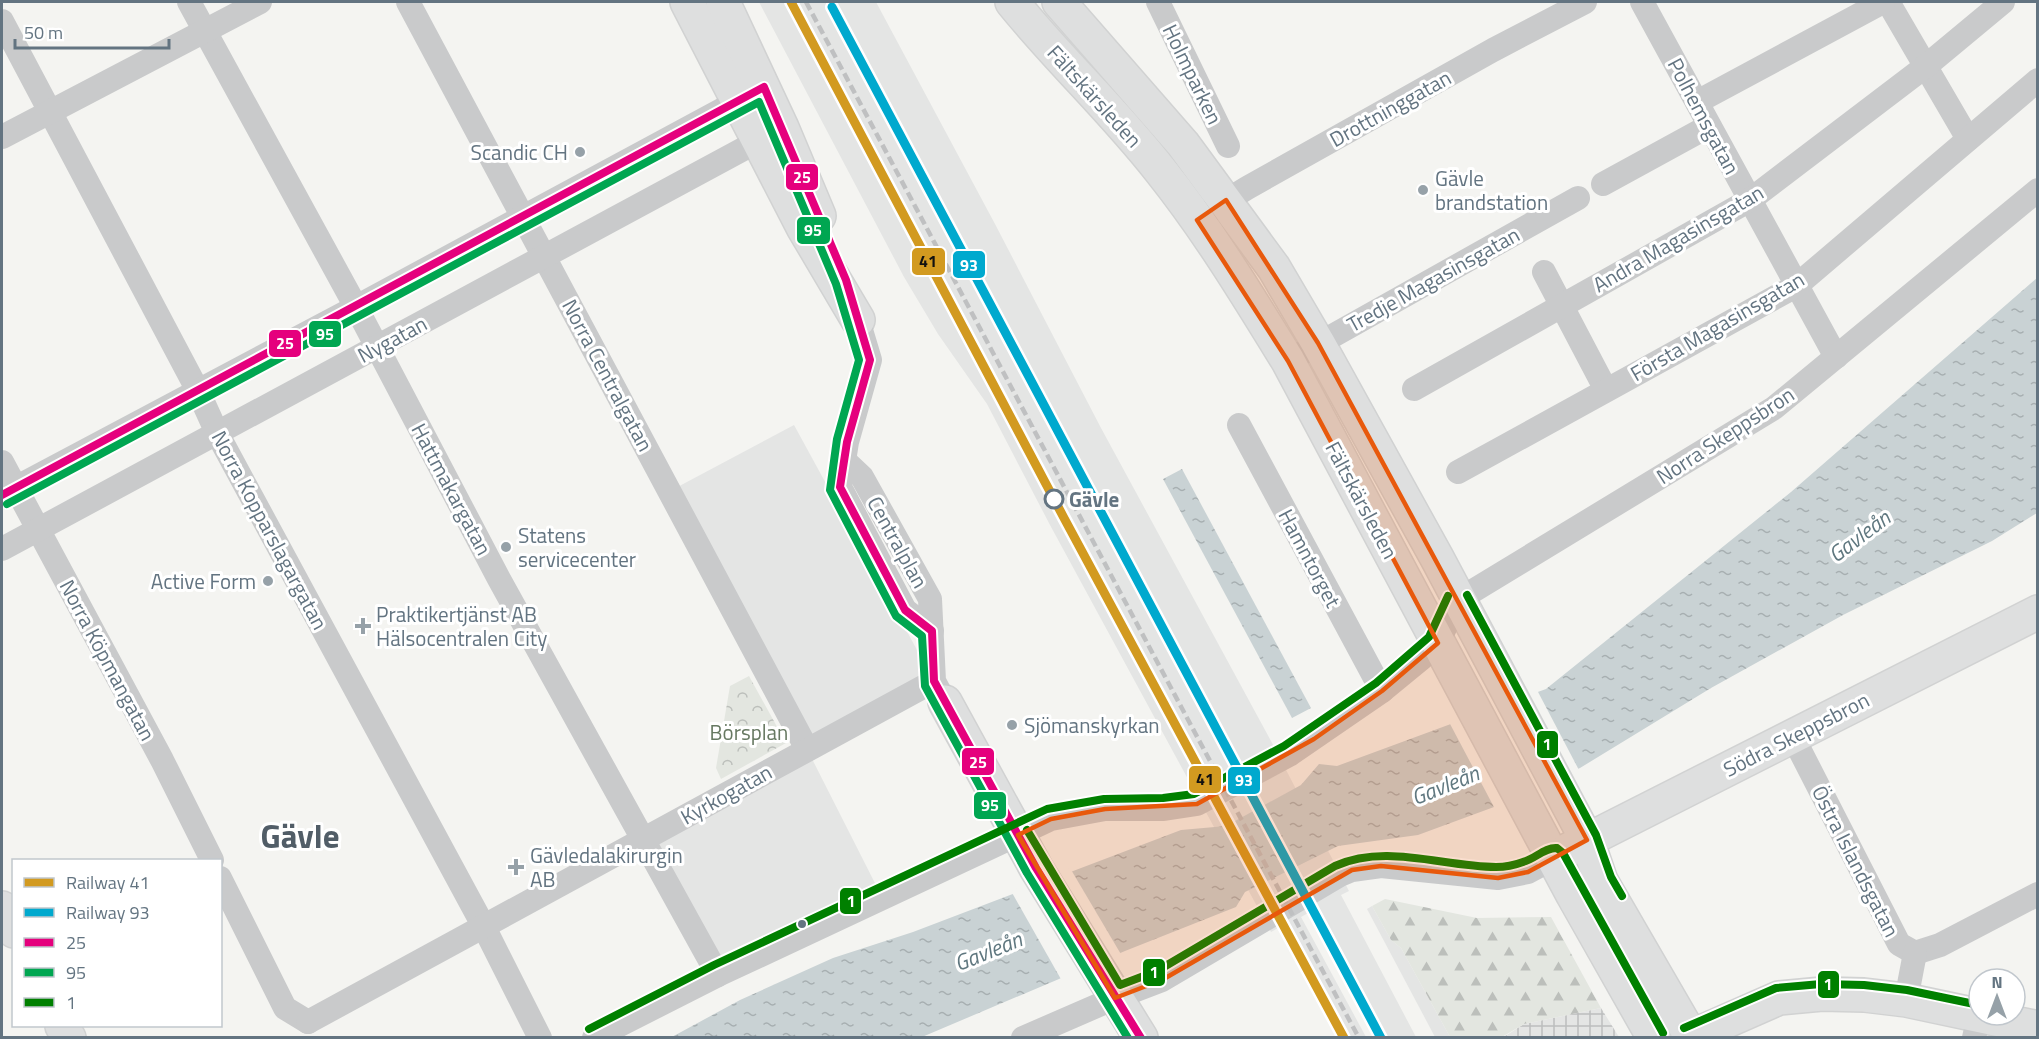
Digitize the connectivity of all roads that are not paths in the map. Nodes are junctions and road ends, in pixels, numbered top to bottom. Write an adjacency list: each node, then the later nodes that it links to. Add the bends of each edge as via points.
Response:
1 (189, 2): 15 (street, Hattmakargatan)
2 (260, 2): 15 (street)
3 (408, 2): 31 (street, Norra Centralgatan)
4 (687, 2): 18 (main road)
5 (723, 2): 18 (main road)
6 (1012, 2): 32 (main road, Fältskärsleden, via 1116,116)
7 (1059, 2): 29 (main road, Fältskärsleden, via 1154,109)
8 (1158, 2): 25 (street, Holmparken)
9 (1585, 2): 29 (street, Drottninggatan)
10 (1642, 2): 19 (street, Polhemsgatan)
11 (1883, 2): 19 (street)
12 (1888, 2): 16 (street)
13 (2003, 2): 16 (street, Andra Magasinsgatan)
14 (2, 21): 20 (street, Norra Kopparslagargatan)
15 (204, 31): 20 (street); 37 (street, Hattmakargatan)
16 (1926, 66): 24 (street); 30 (street, Andra Magasinsgatan)
17 (2037, 80): 24 (street, Första Magasinsgatan)
18 (751, 94): 22 (main road); 31 (street)
19 (1696, 102): 21 (street, Polhemsgatan)
20 (49, 112): 23 (street); 45 (street, Norra Kopparslagargatan)
21 (1709, 126): 26 (street); 30 (street, Polhemsgatan)
22 (770, 135): 33 (street, Nygatan); 38 (main road, via 803,227)
23 (2, 137)
24 (1968, 139): 35 (street, Första Magasinsgatan)
25 (1228, 146)
26 (1603, 184)
27 (2037, 190): 41 (street, Norra Skeppsbron)
28 (1578, 198): 39 (street, Tredje Magasinsgatan)
29 (1226, 200): 32 (street, Drottninggatan); 39 (main road, Fältskärsleden, via 1275,268)
30 (1750, 200): 35 (street, Polhemsgatan); 36 (street, Andra Magasinsgatan)
31 (523, 217): 33 (street, Norra Centralgatan); 37 (street)
32 (1197, 220): 42 (main road, Fältskärsleden)
33 (544, 256): 40 (street, Nygatan); 59 (street, Norra Centralgatan)
34 (1544, 272): 36 (street)
35 (1796, 286): 41 (street, Polhemsgatan); 44 (street, Första Magasinsgatan)
36 (1561, 305): 43 (street, Andra Magasinsgatan); 44 (street)
37 (356, 307): 40 (street, Hattmakargatan); 45 (street)
38 (858, 320): 56 (street, Centralplan, via 870,360 847,442 840,487 905,610 932,631)
39 (1318, 343): 42 (street, Tredje Magasinsgatan); 53 (main road, Fältskärsleden)
40 (377, 347): 47 (street, Nygatan); 61 (street, Hattmakargatan, via 499,579)
41 (1836, 357): 53 (street, Norra Skeppsbron, via 1774,408)
42 (1288, 361): 55 (main road, Fältskärsleden)
43 (1414, 389)
44 (1606, 390): 49 (street, Första Magasinsgatan)
45 (198, 392): 47 (street, Norra Kopparslagargatan); 50 (street)
46 (1239, 425): 57 (street, Hamntorget)
47 (217, 433): 51 (street, Nygatan); 69 (street, Norra Kopparslagargatan)
48 (2, 462): 50 (street, Norra Köpmangatan)
49 (1458, 472)
50 (8, 491): 51 (street, Norra Köpmangatan)
51 (38, 529): 52 (street, Nygatan); 64 (street, Norra Köpmangatan)
52 (2, 549)
53 (1458, 600): 55 (street); 62 (main road, Fältskärsleden)
54 (2037, 612): 58 (main road, Södra Skeppsbron)
55 (1438, 642): 57 (street); 63 (main road, Fältskärsleden)
56 (934, 690): 59 (street, Kyrkogatan); 60 (main road)
57 (1382, 692): 60 (street, via 1289,755 1197,804 1164,809 1106,809 1051,819)
58 (1793, 737): 62 (main road, Södra Skeppsbron); 70 (street, Östra Islandsgatan, via 1899,944)
59 (807, 749): 61 (street, Kyrkogatan)
60 (1018, 835): 71 (street); 72 (main road)
61 (644, 840): 69 (street, Kyrkogatan); 71 (street, Hattmakargatan)
62 (1587, 840): 63 (main road, Södra Skeppsbron); 78 (main road, Fältskärsleden, via 1601,881)
63 (1554, 858): 72 (street, via 1528,872 1498,878 1381,866 1352,870 1162,980); 83 (main road, Fältskärsleden)
64 (211, 859)
65 (222, 882): 77 (street, via 285,1008)
66 (2037, 894): 70 (street, Östra Islandsgatan, via 1940,945)
67 (2, 908): 68 (main road)
68 (12, 927)
69 (484, 927): 77 (street, Kyrkogatan); 79 (street, Norra Kopparslagargatan)
70 (1916, 952): 73 (street)
71 (718, 975): 80 (street)
72 (1115, 998): 81 (street); 82 (main road)
73 (1906, 1000): 74 (main road); 78 (main road, via 1822,994 1779,998)
74 (1967, 1024)
75 (1976, 1027): 76 (main road)
76 (2037, 1028)
77 (309, 1030)
78 (1690, 1037)
79 (540, 1038)
80 (594, 1038)
81 (1023, 1038)
82 (1141, 1038)
83 (1654, 1038)

